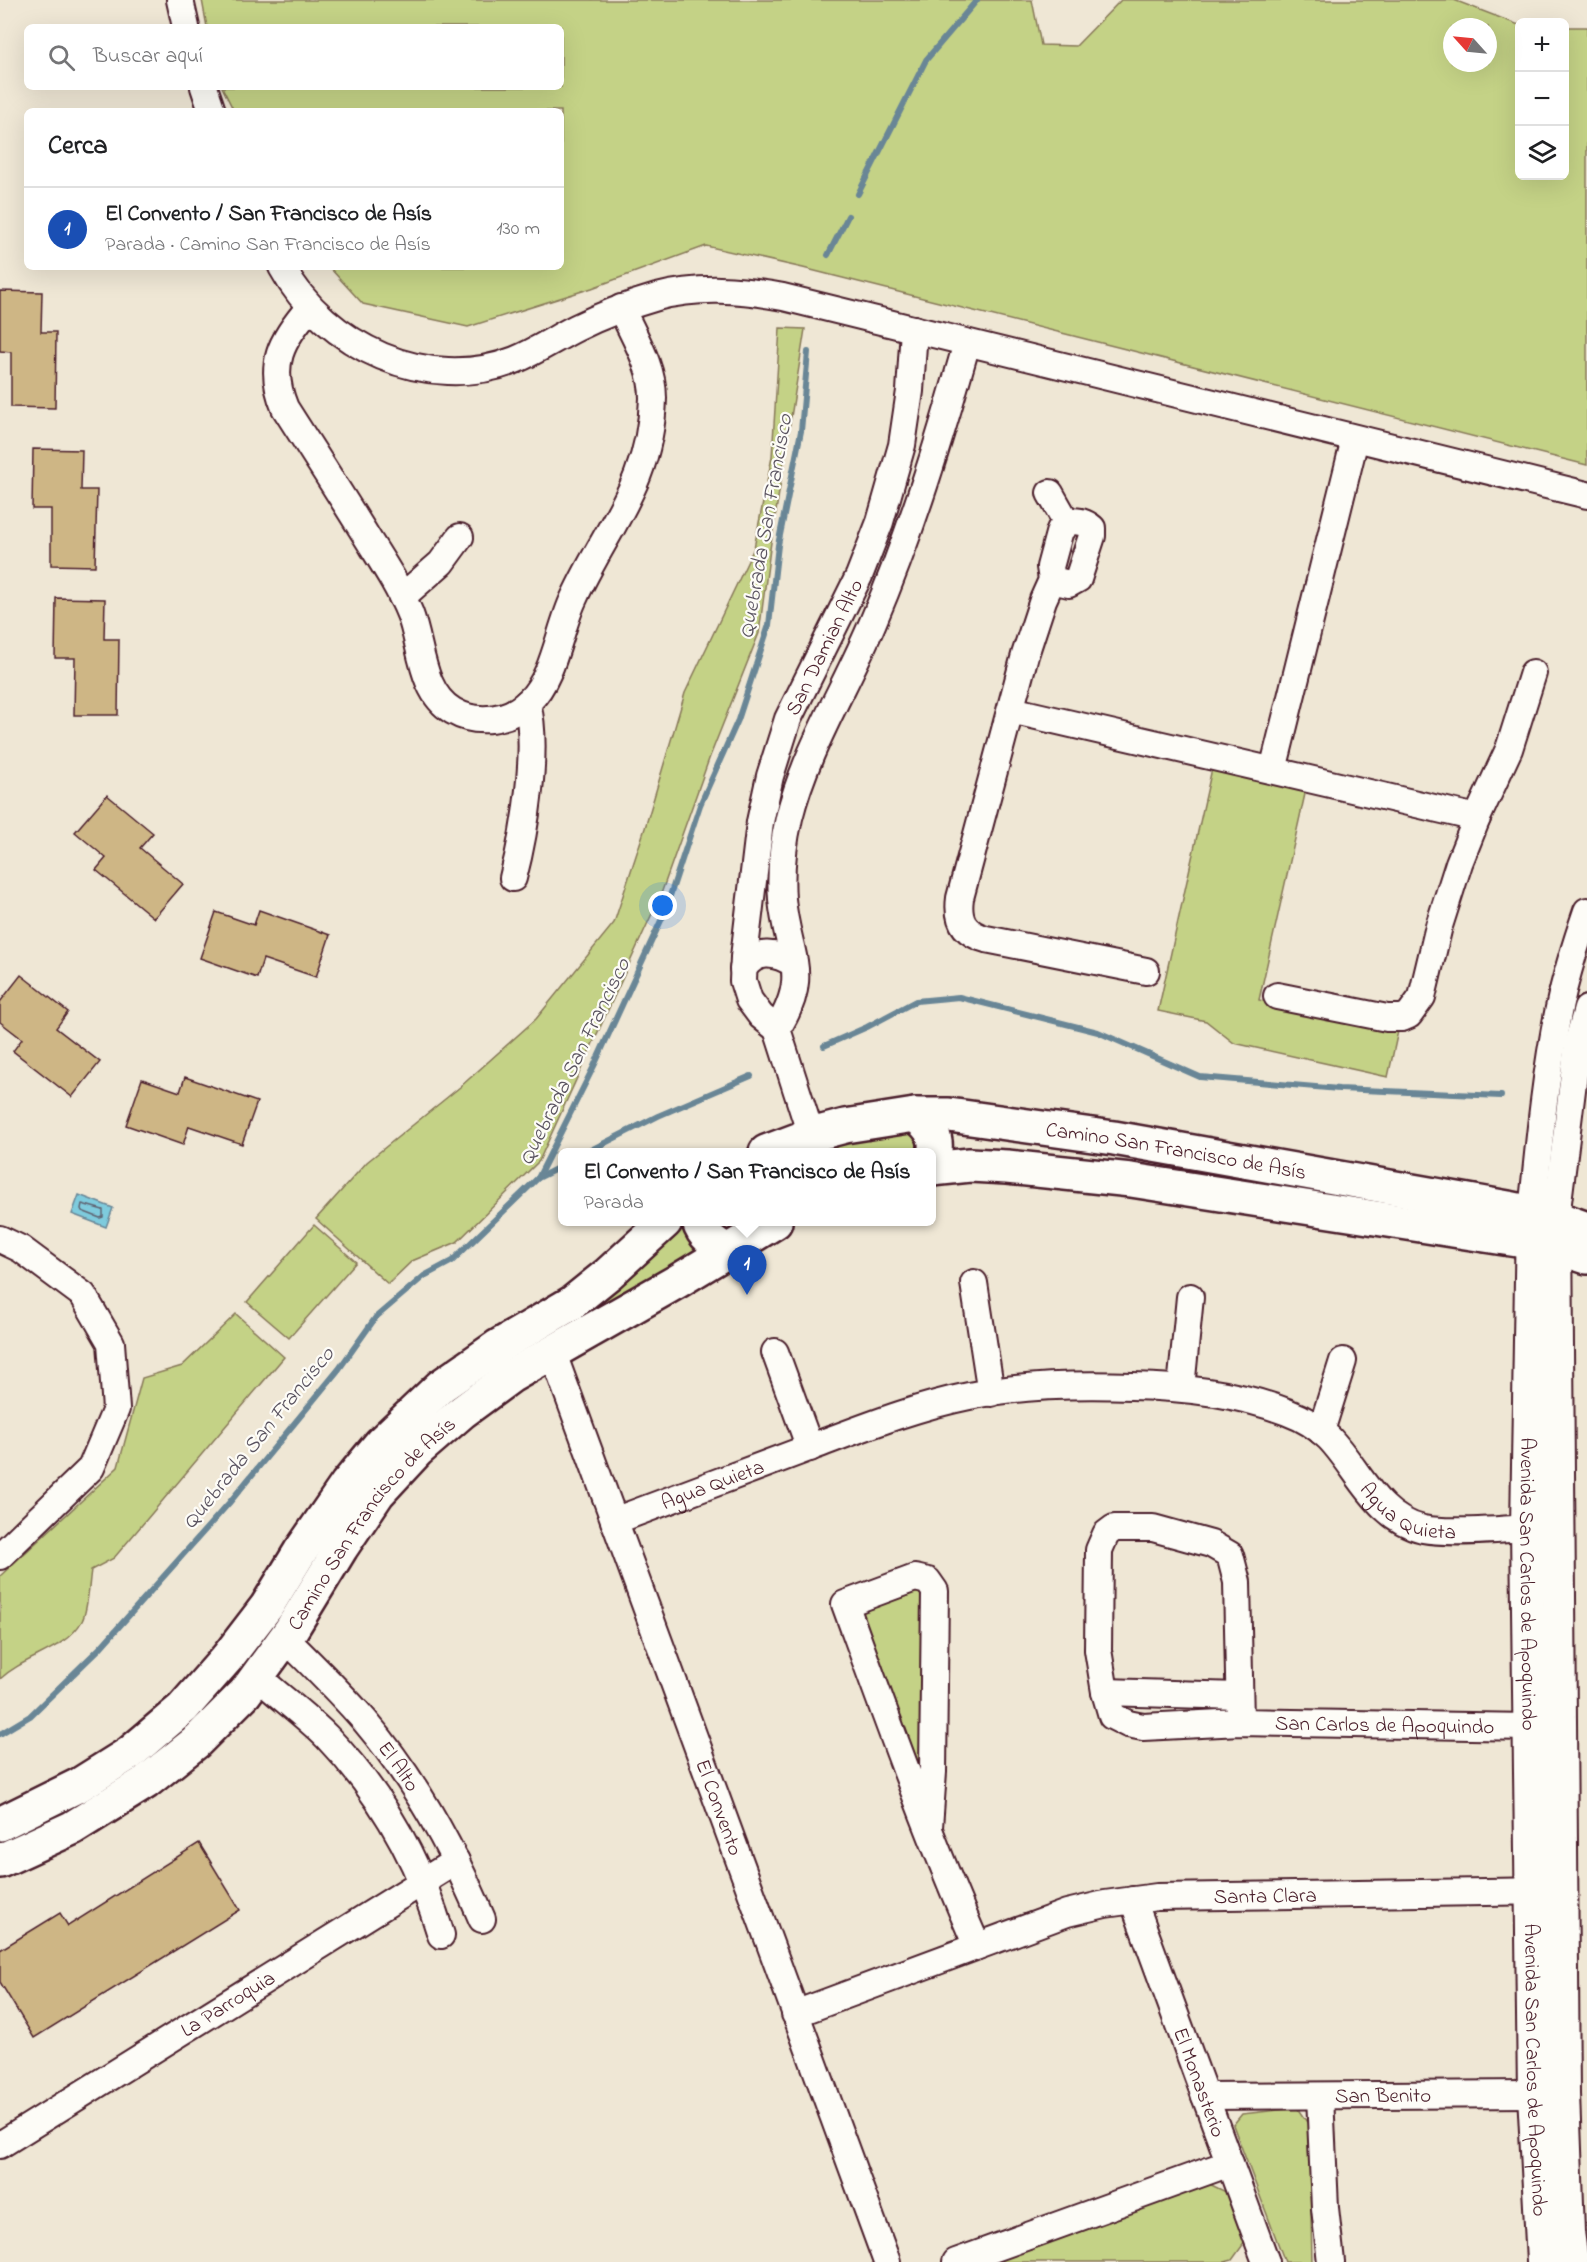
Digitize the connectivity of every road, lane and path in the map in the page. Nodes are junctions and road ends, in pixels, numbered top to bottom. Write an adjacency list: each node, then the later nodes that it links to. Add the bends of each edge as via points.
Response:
1 (180, 0): 2 (street)
2 (185, 24)
3 (205, 90): 4 (street)
4 (211, 108)
5 (284, 270): 6 (street)
6 (310, 307): 7 (street, via 340,333 368,350 399,363 432,370 478,369 515,360); 14 (street, via 281,348 276,371 279,394)
7 (621, 308): 8 (street, via 676,293 742,290); 16 (street, via 646,361 652,384 647,448 628,500 573,599 547,675)
8 (914, 329): 9 (street); 23 (street, San Damian Alto, via 902,445 880,522 859,576 778,745 764,798)
9 (968, 343): 10 (street); 22 (street, San Damian Alto, via 909,535 794,800 784,840 782,871 783,906)
10 (1355, 439): 12 (street); 18 (street)
11 (1050, 494): 17 (street, via 1066,523 1084,522 1092,528 1092,536 1076,582 1052,580 1034,627)
12 (1587, 495)
13 (460, 537): 14 (street, via 441,563)
14 (402, 597): 16 (street, via 429,680 445,705 460,714 490,719 510,714)
15 (1533, 674): 19 (street, via 1509,749)
16 (527, 703): 20 (street, via 532,728 528,785)
17 (1011, 710): 18 (street); 24 (street, via 960,898 960,921 968,932 986,939)
18 (1273, 770): 19 (street)
19 (1477, 818): 25 (street, via 1448,896 1422,997 1409,1015 1387,1018)
20 (513, 878)
21 (1587, 911): 40 (street, Avenida San Carlos de Apoquindo, via 1567,974 1550,1059)
22 (794, 964): 23 (street, via 765,954 750,959); 27 (street, San Damian Alto, via 795,992)
23 (743, 969): 27 (street, San Damian Alto, via 748,1000)
24 (1146, 971)
25 (1277, 996)
26 (1587, 1009): 28 (street, Avenida San Carlos de Apoquindo)
27 (777, 1029): 30 (street, San Damian Alto)
28 (1583, 1036): 40 (street, Avenida San Carlos de Apoquindo)
29 (915, 1115): 30 (main road, Camino San Francisco de Asís); 32 (main road, via 928,1125); 33 (main road, Camino San Francisco de Asís, via 1007,1122)
30 (811, 1135): 31 (main road, Camino San Francisco de Asís)
31 (777, 1148)
32 (934, 1148)
33 (1178, 1150): 35 (main road); 40 (main road, Camino San Francisco de Asís)
34 (936, 1169): 35 (main road, Camino San Francisco de Asís, via 1007,1167)
35 (1176, 1187): 40 (main road, Camino San Francisco de Asís)
36 (660, 1226): 62 (main road, Camino San Francisco de Asís, via 572,1303 441,1386 381,1443 346,1484 267,1606 183,1708 130,1753 79,1785)
37 (700, 1226): 42 (main road, via 712,1242)
38 (767, 1226): 42 (main road, Camino San Francisco de Asís)
39 (1587, 1229): 40 (main road, Camino San Francisco de Asís)
40 (1543, 1230): 43 (main road, Camino San Francisco de Asís); 54 (street, Avenida San Carlos de Apoquindo); 67 (street, Avenida San Carlos de Apoquindo)
41 (0, 1239): 55 (street, via 83,1295 111,1342 116,1409 91,1468)
42 (727, 1251): 46 (main road, Camino San Francisco de Asís)
43 (1587, 1257)
44 (975, 1283): 50 (street)
45 (1191, 1297): 49 (street)
46 (552, 1352): 53 (street, El Convento); 56 (main road, Camino San Francisco de Asís, via 511,1376 417,1451 378,1493)
47 (775, 1352): 52 (street)
48 (1343, 1362): 51 (street)
49 (1181, 1388): 50 (street, Agua Quieta, via 1103,1385); 51 (street, Agua Quieta, via 1265,1404 1301,1418)
50 (991, 1392): 52 (street, Agua Quieta, via 922,1407)
51 (1321, 1431): 54 (street, Agua Quieta, via 1382,1506 1405,1522 1435,1530)
52 (810, 1448): 53 (street, Agua Quieta)
53 (614, 1521): 72 (street, El Convento)
54 (1527, 1528): 61 (street, Avenida San Carlos de Apoquindo)
55 (0, 1556)
56 (285, 1638): 57 (main road, Camino San Francisco de Asís); 65 (street, El Alto, via 335,1688 393,1758)
57 (257, 1676): 64 (main road, Camino San Francisco de Asís, via 195,1743 146,1782 72,1828); 66 (street, El Alto, via 350,1763 391,1820)
58 (1105, 1692): 59 (street); 59 (street, San Carlos de Apoquindo, via 1098,1650 1098,1550 1113,1527 1153,1528 1211,1544 1230,1555 1237,1582); 60 (street, San Carlos de Apoquindo, via 1112,1716 1128,1724 1143,1727)
59 (1239, 1696): 60 (street, San Carlos de Apoquindo)
60 (1240, 1722): 61 (street, San Carlos de Apoquindo)
61 (1530, 1727): 67 (street, Avenida San Carlos de Apoquindo)
62 (0, 1824)
63 (929, 1827): 63 (street, via 935,1591 928,1581 915,1578 845,1604); 71 (street)
64 (0, 1861)
65 (456, 1861): 66 (street, La Parroquia); 69 (street, El Alto)
66 (423, 1882): 70 (street, El Alto); 76 (street, La Parroquia)
67 (1547, 1891): 68 (street, Santa Clara); 73 (street, Avenida San Carlos de Apoquindo)
68 (1133, 1900): 71 (street, Santa Clara, via 1067,1913); 74 (street, El Monasterio)
69 (482, 1918)
70 (441, 1935)
71 (977, 1946): 72 (street, Santa Clara)
72 (795, 2014): 79 (street, El Convento)
73 (1549, 2094): 75 (street, San Benito); 82 (street, Avenida San Carlos de Apoquindo); 83 (street, Avenida San Carlos de Apoquindo)
74 (1205, 2096): 75 (street, San Benito); 77 (street, El Monasterio)
75 (1320, 2096): 81 (street, via 1324,2208)
76 (0, 2145)
77 (1230, 2163): 78 (street, El Monasterio); 80 (street)
78 (1264, 2261)
79 (887, 2262)
80 (956, 2262)
81 (1331, 2262)
82 (1543, 2262)
83 (1572, 2262)

